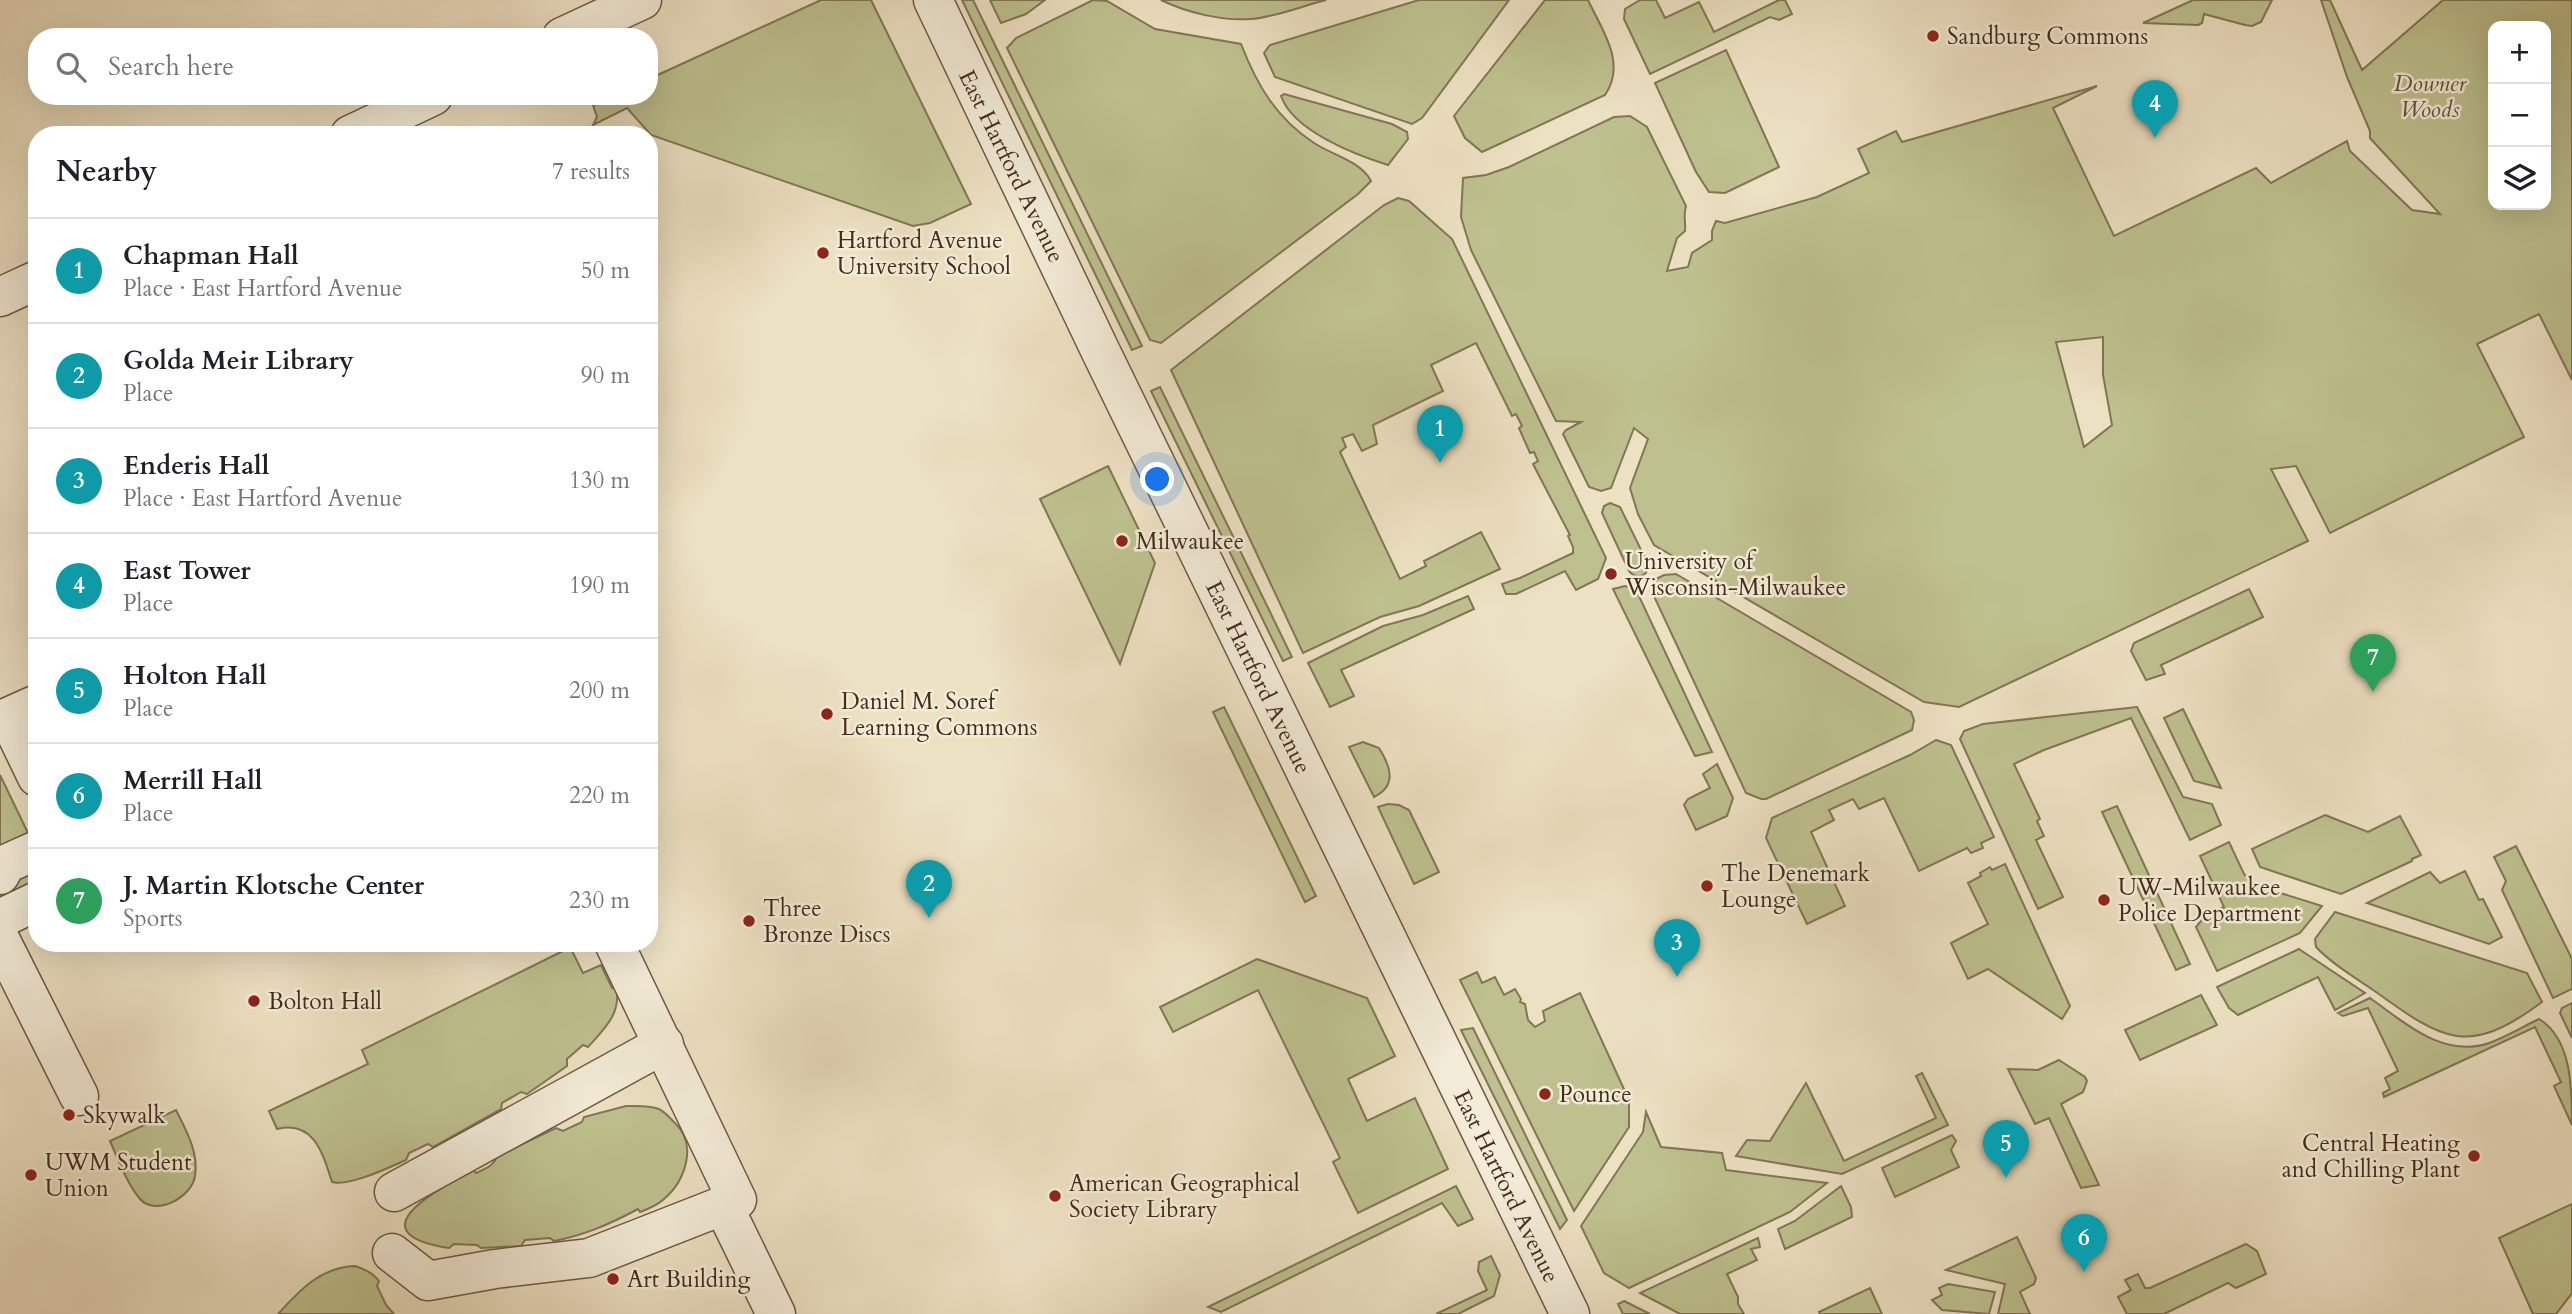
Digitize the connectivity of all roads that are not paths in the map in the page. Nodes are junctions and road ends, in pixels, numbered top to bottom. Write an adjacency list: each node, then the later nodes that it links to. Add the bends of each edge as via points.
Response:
1 (642, 0): 3 (street)
2 (933, 0): 22 (street, East Hartford Avenue)
3 (581, 28)
4 (414, 105): 5 (street)
5 (369, 126)
6 (28, 284): 7 (street)
7 (0, 297)
8 (28, 708): 9 (street, via 8,717)
9 (28, 758)
10 (28, 854): 11 (street, via 6,864)
11 (0, 876)
12 (28, 905): 13 (street)
13 (0, 919)
14 (0, 939): 17 (street)
15 (618, 952): 16 (street)
16 (664, 1044): 18 (street); 19 (street, via 737,1200)
17 (79, 1097)
18 (394, 1192)
19 (723, 1205): 20 (street, via 589,1258 429,1281); 21 (street)
20 (392, 1253)
21 (776, 1314)
22 (1570, 1314)

